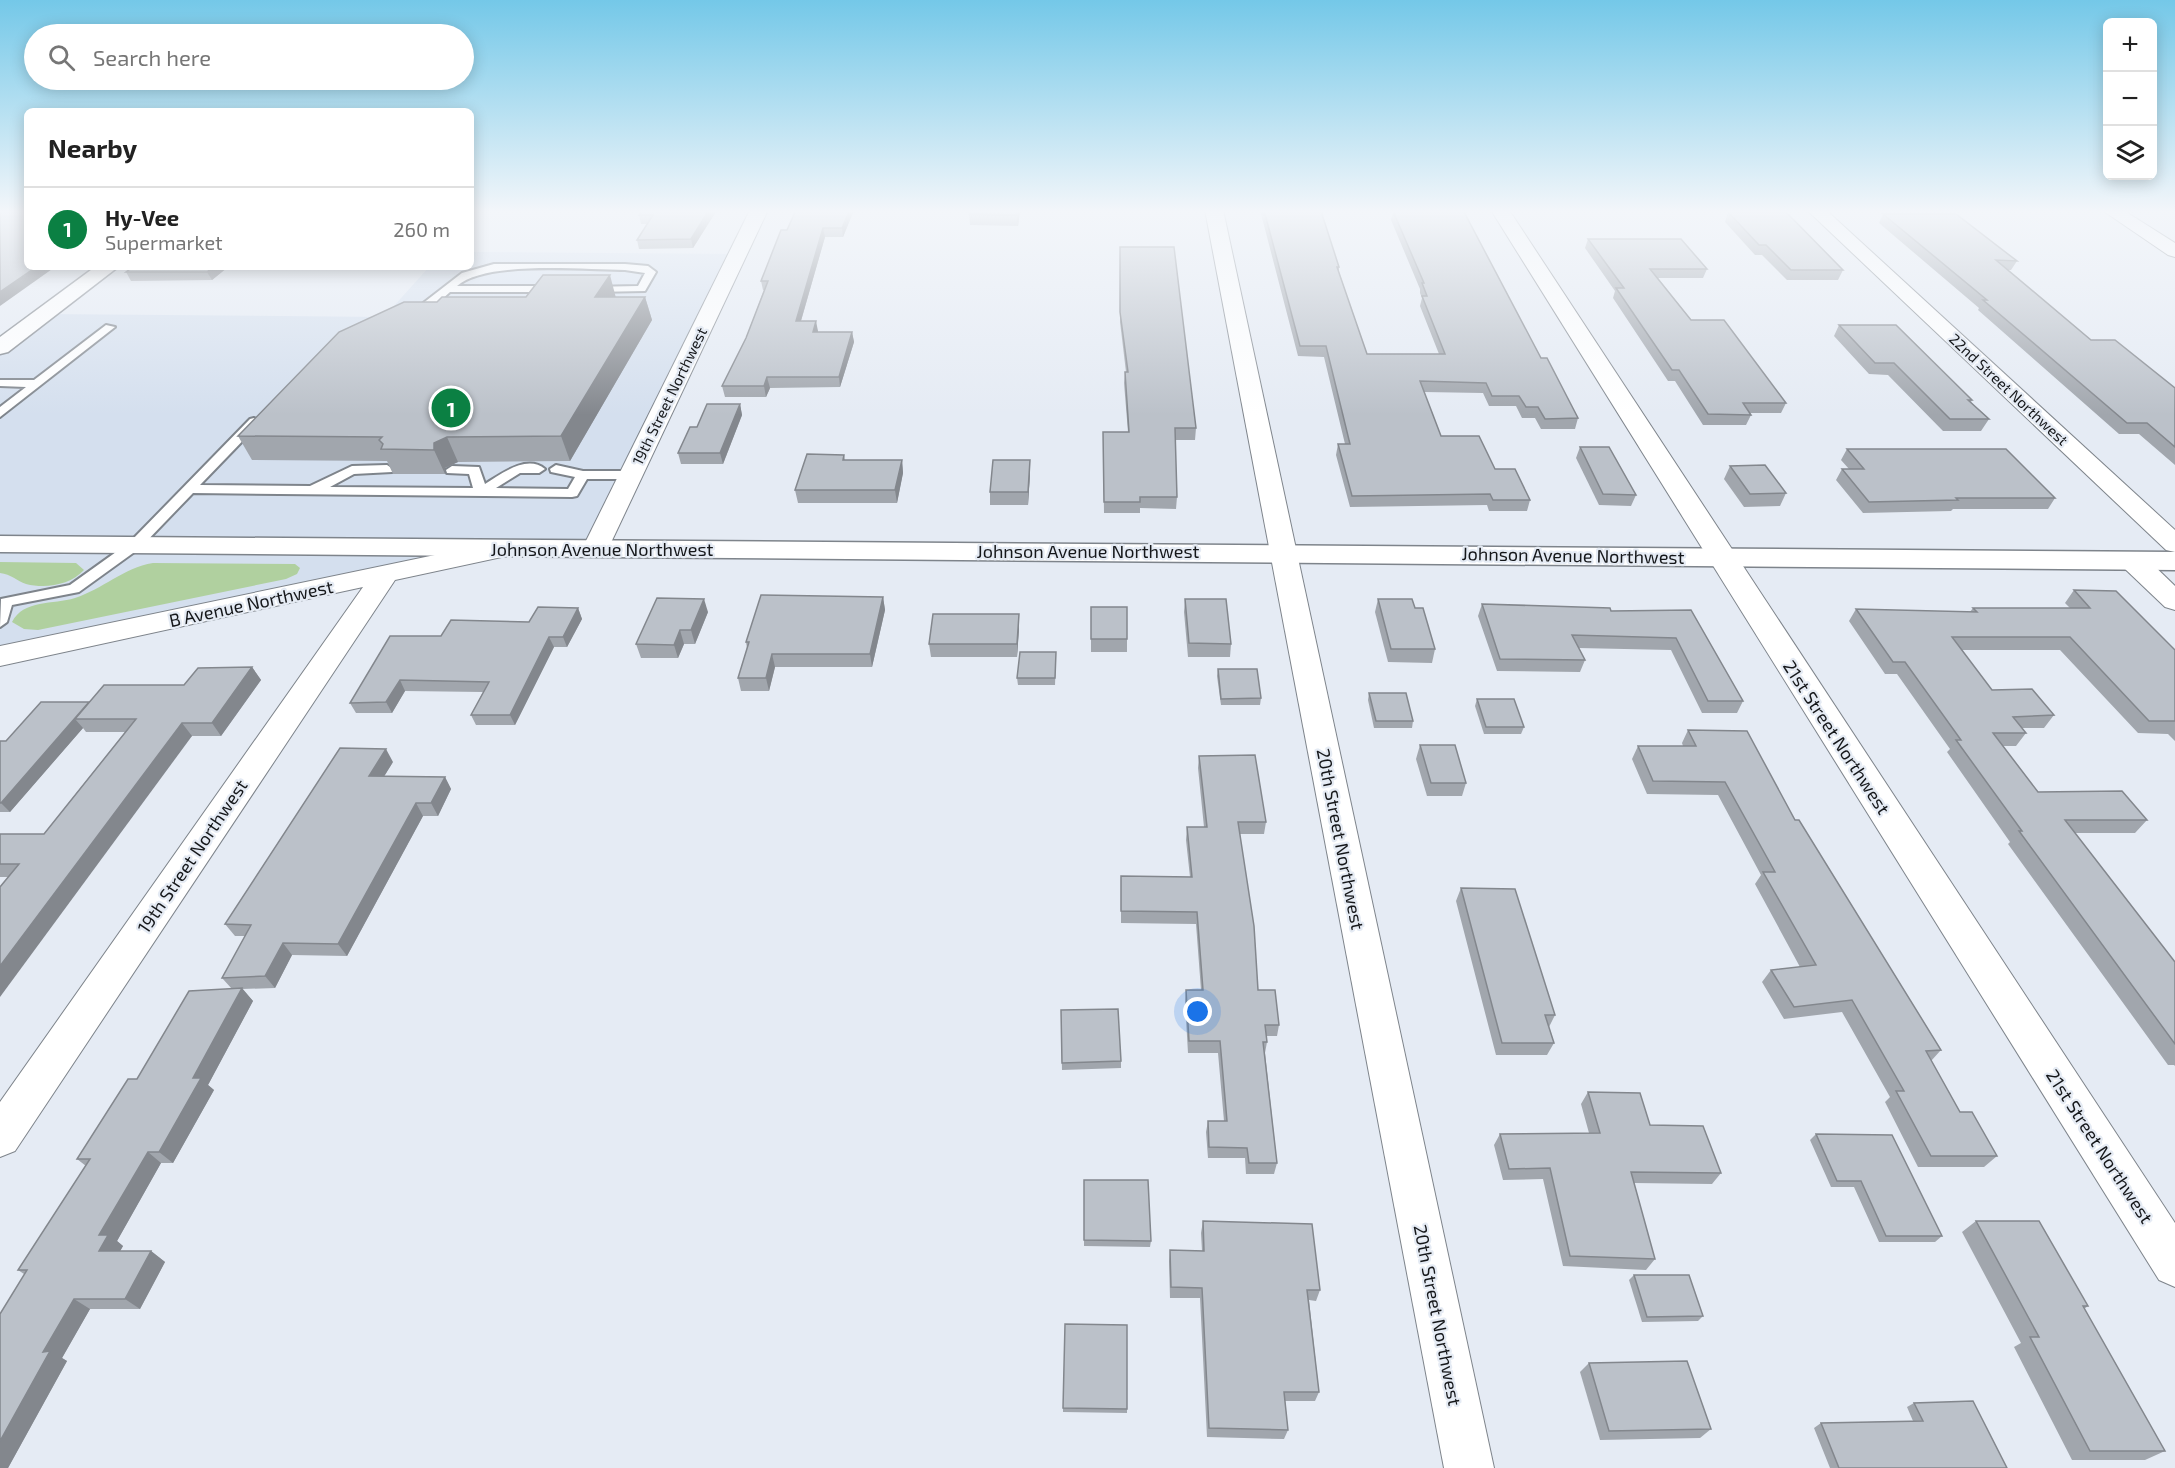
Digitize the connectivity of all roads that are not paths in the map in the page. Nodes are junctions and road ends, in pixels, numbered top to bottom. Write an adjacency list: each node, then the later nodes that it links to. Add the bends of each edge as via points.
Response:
1 (92, 279): 13 (street)
2 (456, 279): 8 (lane)
3 (647, 279): 10 (lane, via 641,289)
4 (726, 279): 23 (street, 19th Street Northwest)
5 (1228, 279): 32 (street, 20th Street Northwest)
6 (1544, 279): 33 (street, 21st Street Northwest)
7 (1890, 279): 28 (street, 22nd Street Northwest)
8 (445, 289): 9 (lane); 11 (lane, via 424,310)
9 (572, 289)
10 (583, 289)
11 (403, 318)
12 (110, 327): 15 (lane)
13 (0, 347)
14 (0, 383): 15 (lane)
15 (37, 384): 16 (lane)
16 (0, 413)
17 (260, 416): 24 (lane)
18 (387, 470): 25 (lane, via 352,470)
19 (452, 470): 26 (lane, via 474,470)
20 (539, 470): 26 (lane, via 517,470)
21 (556, 470): 22 (lane)
22 (583, 475): 23 (lane); 26 (lane, via 572,493)
23 (631, 475): 31 (street, 19th Street Northwest)
24 (188, 489): 25 (lane); 29 (lane)
25 (311, 491): 26 (lane)
26 (481, 492)
27 (0, 544): 29 (street, Johnson Avenue Northwest)
28 (2175, 544)
29 (135, 545): 30 (street, Johnson Avenue Northwest); 37 (lane, via 74,589)
30 (502, 549): 31 (street, Johnson Avenue Northwest); 36 (street, B Avenue Northwest)
31 (595, 549): 32 (street, Johnson Avenue Northwest)
32 (1284, 552): 33 (street, Johnson Avenue Northwest); 43 (street, 20th Street Northwest)
33 (1722, 557): 34 (street, Johnson Avenue Northwest); 42 (street, 21st Street Northwest)
34 (2133, 561): 35 (street, Johnson Avenue Northwest); 38 (street)
35 (2175, 561)
36 (385, 575): 40 (street, B Avenue Northwest); 41 (street, 19th Street Northwest)
37 (3, 598): 39 (lane)
38 (2175, 601)
39 (0, 622)
40 (0, 656)
41 (0, 1137)
42 (2175, 1263)
43 (1469, 1468)

